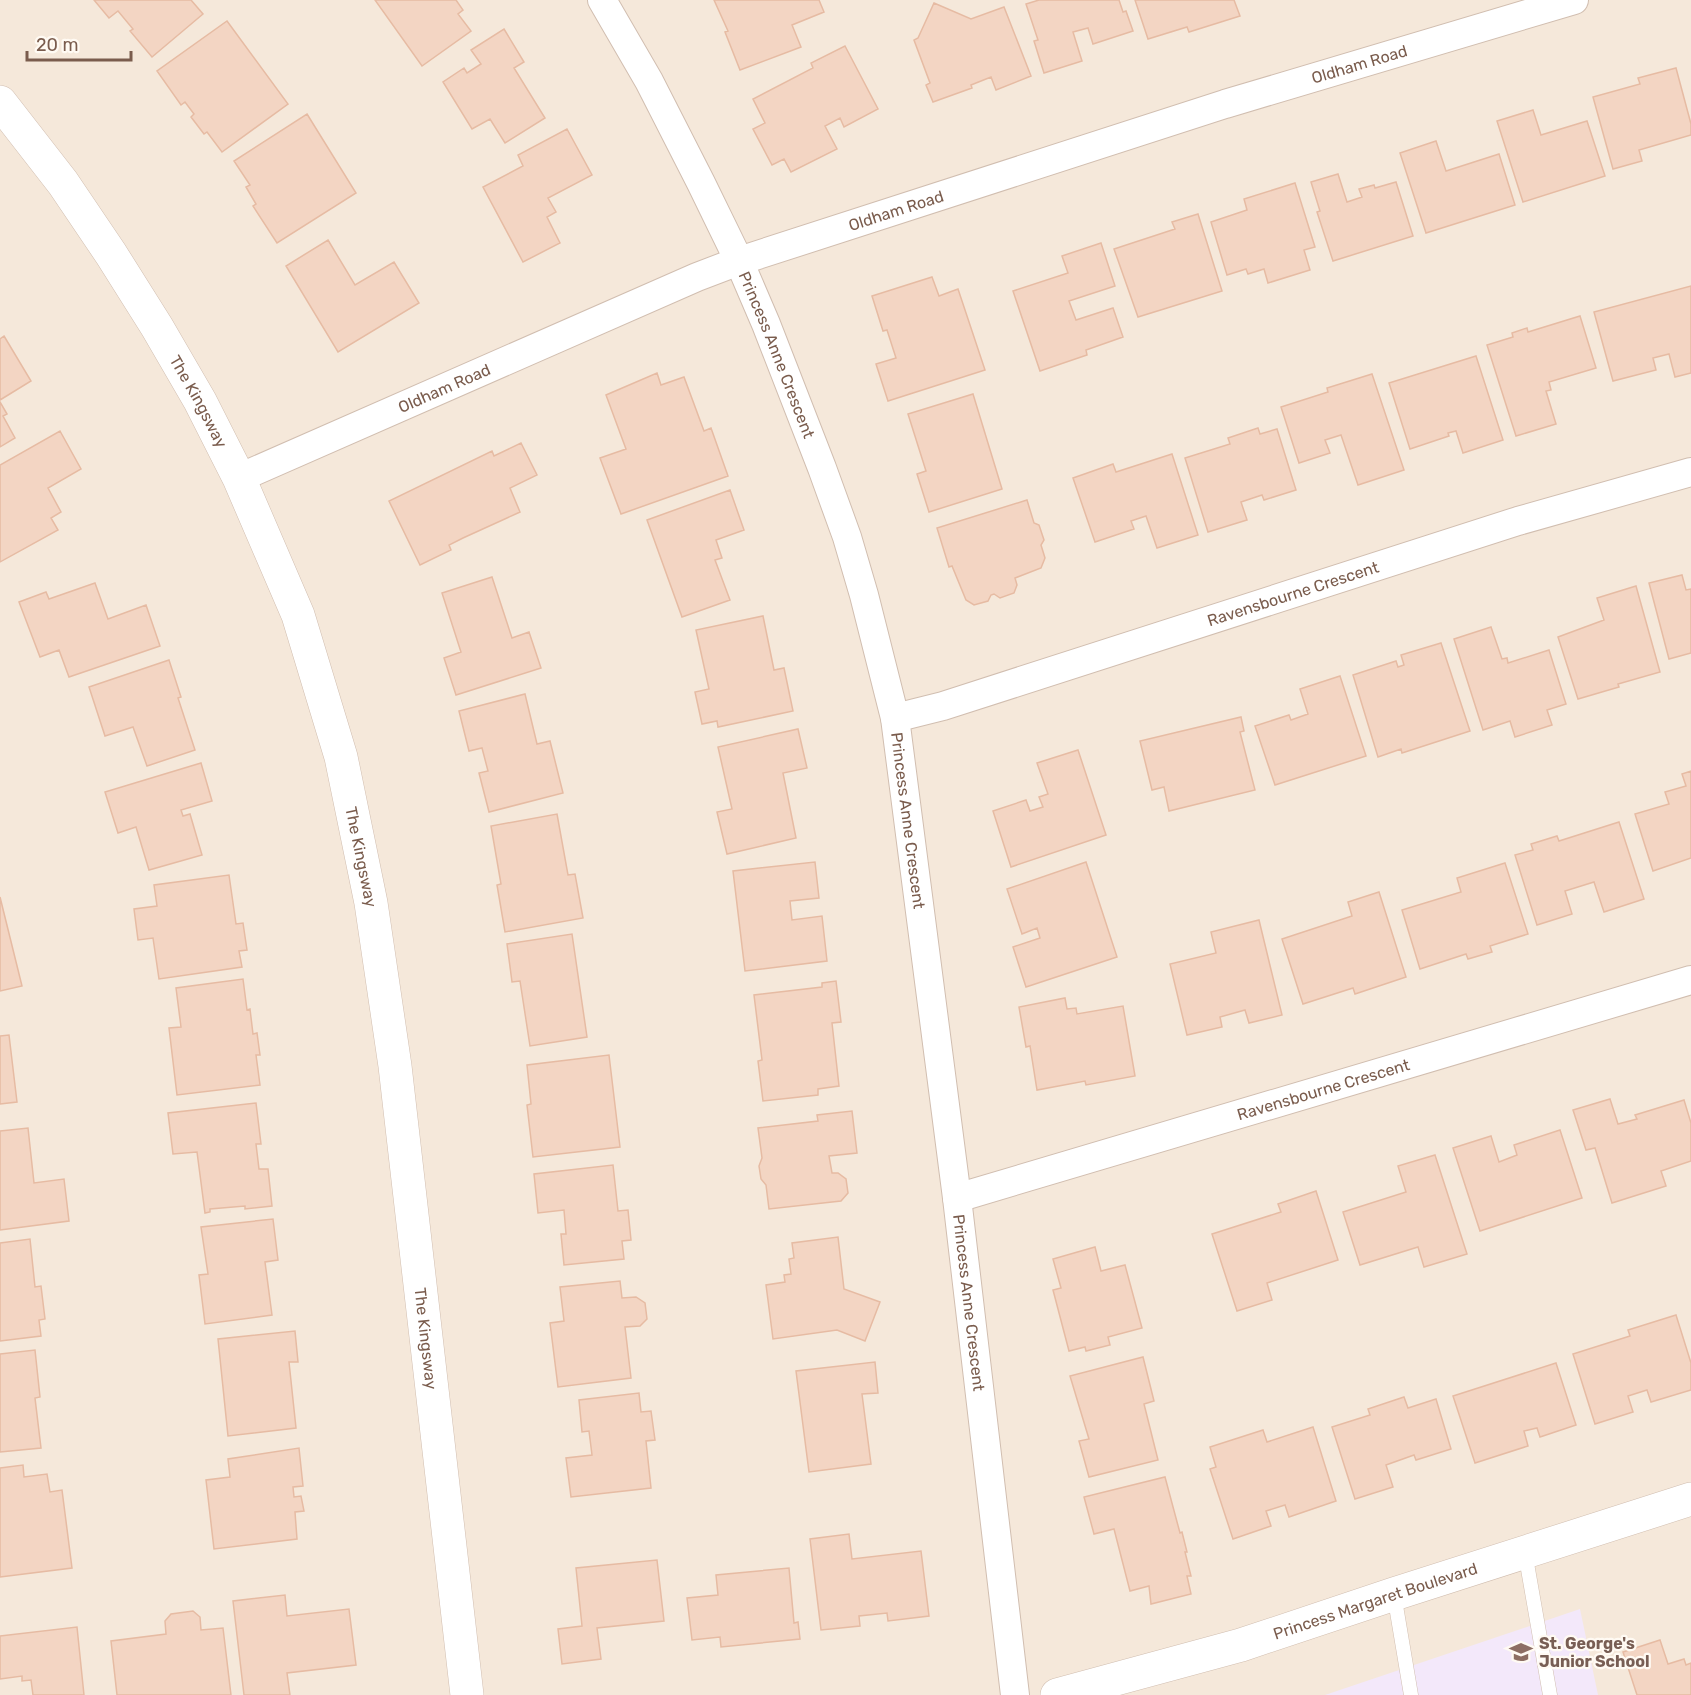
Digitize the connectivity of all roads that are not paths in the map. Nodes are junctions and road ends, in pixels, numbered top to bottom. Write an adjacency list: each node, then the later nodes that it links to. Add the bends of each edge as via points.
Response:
1 (602, 0): 4 (street, Princess Anne Crescent, via 649,81)
2 (1574, 0): 4 (street, Oldham Road, via 1225,104)
3 (0, 102): 6 (street, The Kingsway, via 63,183 158,327)
4 (739, 261): 6 (street, Oldham Road); 7 (street, Princess Anne Crescent, via 847,537)
5 (1691, 472): 7 (street, Ravensbourne Crescent, via 1518,521)
6 (239, 478): 13 (street, The Kingsway, via 298,615 341,757 371,903 396,1066)
7 (896, 718): 9 (street, Princess Anne Crescent)
8 (1691, 980): 9 (street, Ravensbourne Crescent)
9 (957, 1198): 14 (street, Princess Anne Crescent)
10 (1691, 1499): 11 (street, Princess Margaret Boulevard)
11 (1525, 1552): 12 (street, Princess Margaret Boulevard); 17 (lane)
12 (1394, 1594): 15 (street, Princess Margaret Boulevard, via 1241,1645); 16 (lane)
13 (467, 1695)
14 (1015, 1695)
15 (1057, 1695)
16 (1411, 1695)
17 (1550, 1695)

